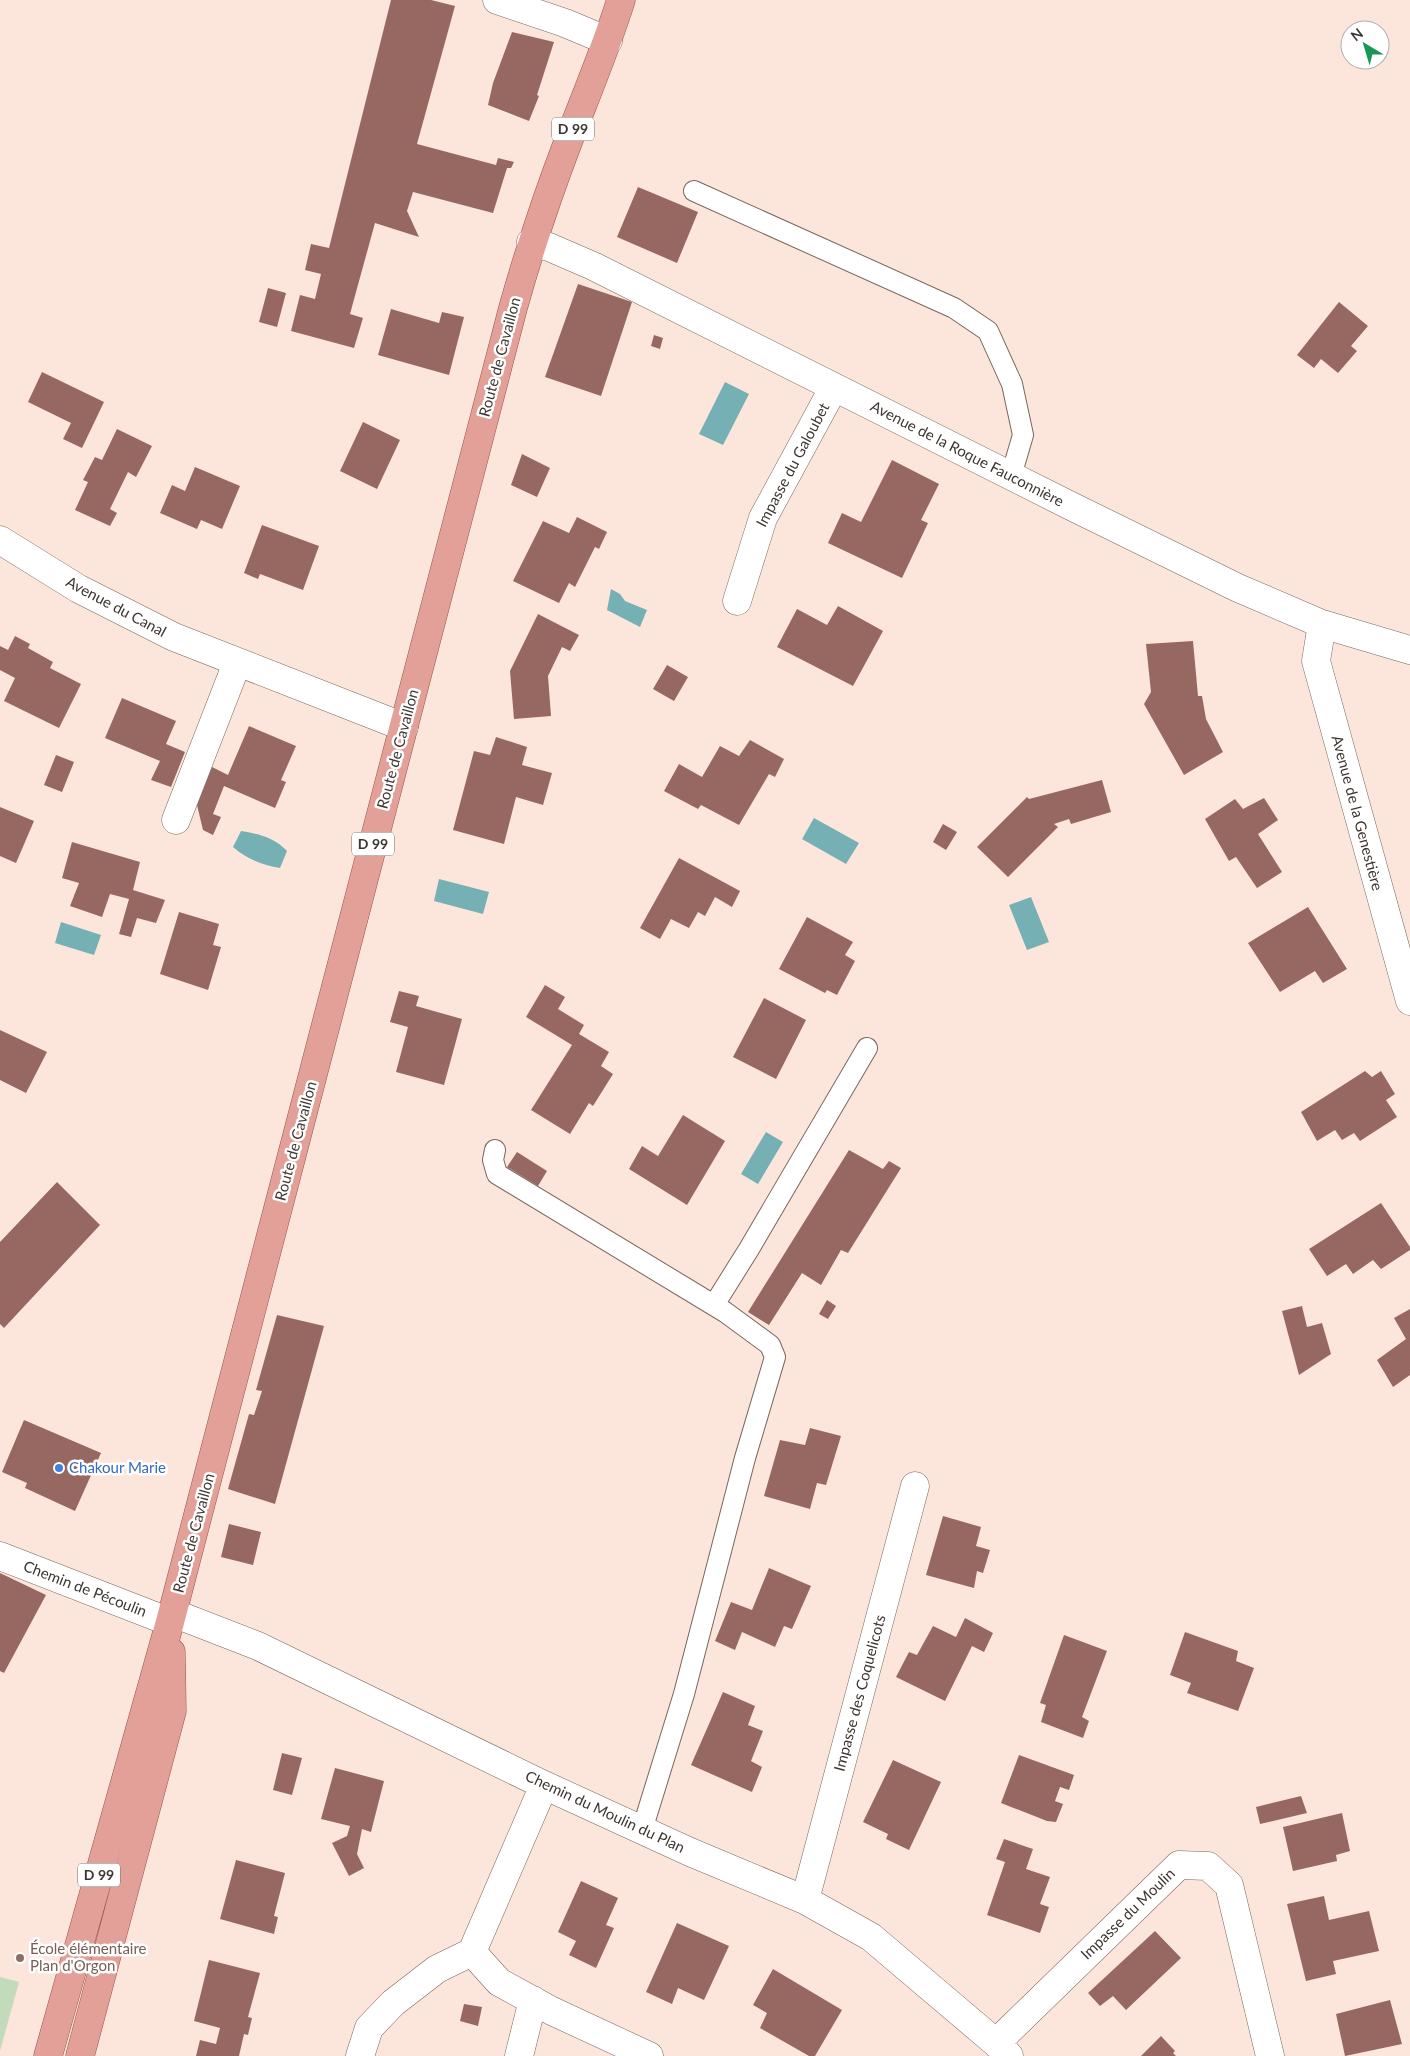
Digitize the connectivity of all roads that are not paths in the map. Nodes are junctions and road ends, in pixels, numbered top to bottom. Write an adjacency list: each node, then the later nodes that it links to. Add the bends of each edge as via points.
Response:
1 (497, 0): 3 (street)
2 (621, 0): 3 (main road, Route de Cavaillon / D 99)
3 (608, 41): 5 (main road, Route de Cavaillon / D 99)
4 (694, 191): 7 (lane, via 954,308 988,331 1012,384 1023,435)
5 (531, 242): 6 (street, Avenue de la Roque Fauconnière, via 593,266); 13 (main road, Route de Cavaillon / D 99)
6 (834, 387): 7 (street, Avenue de la Roque Fauconnière); 9 (street, Impasse du Galoubet, via 763,518)
7 (1011, 476): 10 (street, Avenue de la Roque Fauconnière, via 1238,588)
8 (0, 540): 12 (street, Avenue du Canal, via 78,589 174,637)
9 (736, 601)
10 (1322, 624): 11 (street, Avenue de la Roque Fauconnière); 15 (street, Avenue de la Genestière, via 1316,660)
11 (1410, 650)
12 (238, 663): 13 (street, Avenue du Canal); 14 (street)
13 (404, 727): 21 (main road, Route de Cavaillon / D 99)
14 (176, 820)
15 (1410, 1001)
16 (867, 1048): 18 (lane)
17 (495, 1150): 18 (lane, via 492,1160 497,1174)
18 (714, 1305): 23 (lane, via 770,1345 775,1357 745,1458 684,1694)
19 (916, 1486): 24 (street, Impasse des Coquelicots)
20 (0, 1556): 21 (street, Chemin de Pécoulin)
21 (171, 1618): 22 (street, Chemin du Moulin du Plan, via 258,1646); 28 (main road, Route de Cavaillon / D 99); 29 (main road, Route de Cavaillon / D 99, via 172,1711)
22 (544, 1785): 23 (street, Chemin du Moulin du Plan); 25 (street)
23 (642, 1830): 24 (street, Chemin du Moulin du Plan)
24 (805, 1900): 27 (street, Chemin du Moulin du Plan, via 870,1937)
25 (472, 1952): 26 (street, via 499,1982); 30 (street, via 437,1969 393,2003 369,2028)
26 (533, 2000): 31 (street); 32 (street)
27 (1003, 2049): 33 (street, Impasse du Moulin, via 1179,1865 1208,1866 1229,1885)
28 (48, 2056)
29 (80, 2056)
30 (360, 2056)
31 (519, 2056)
32 (649, 2056)
33 (1270, 2056)

